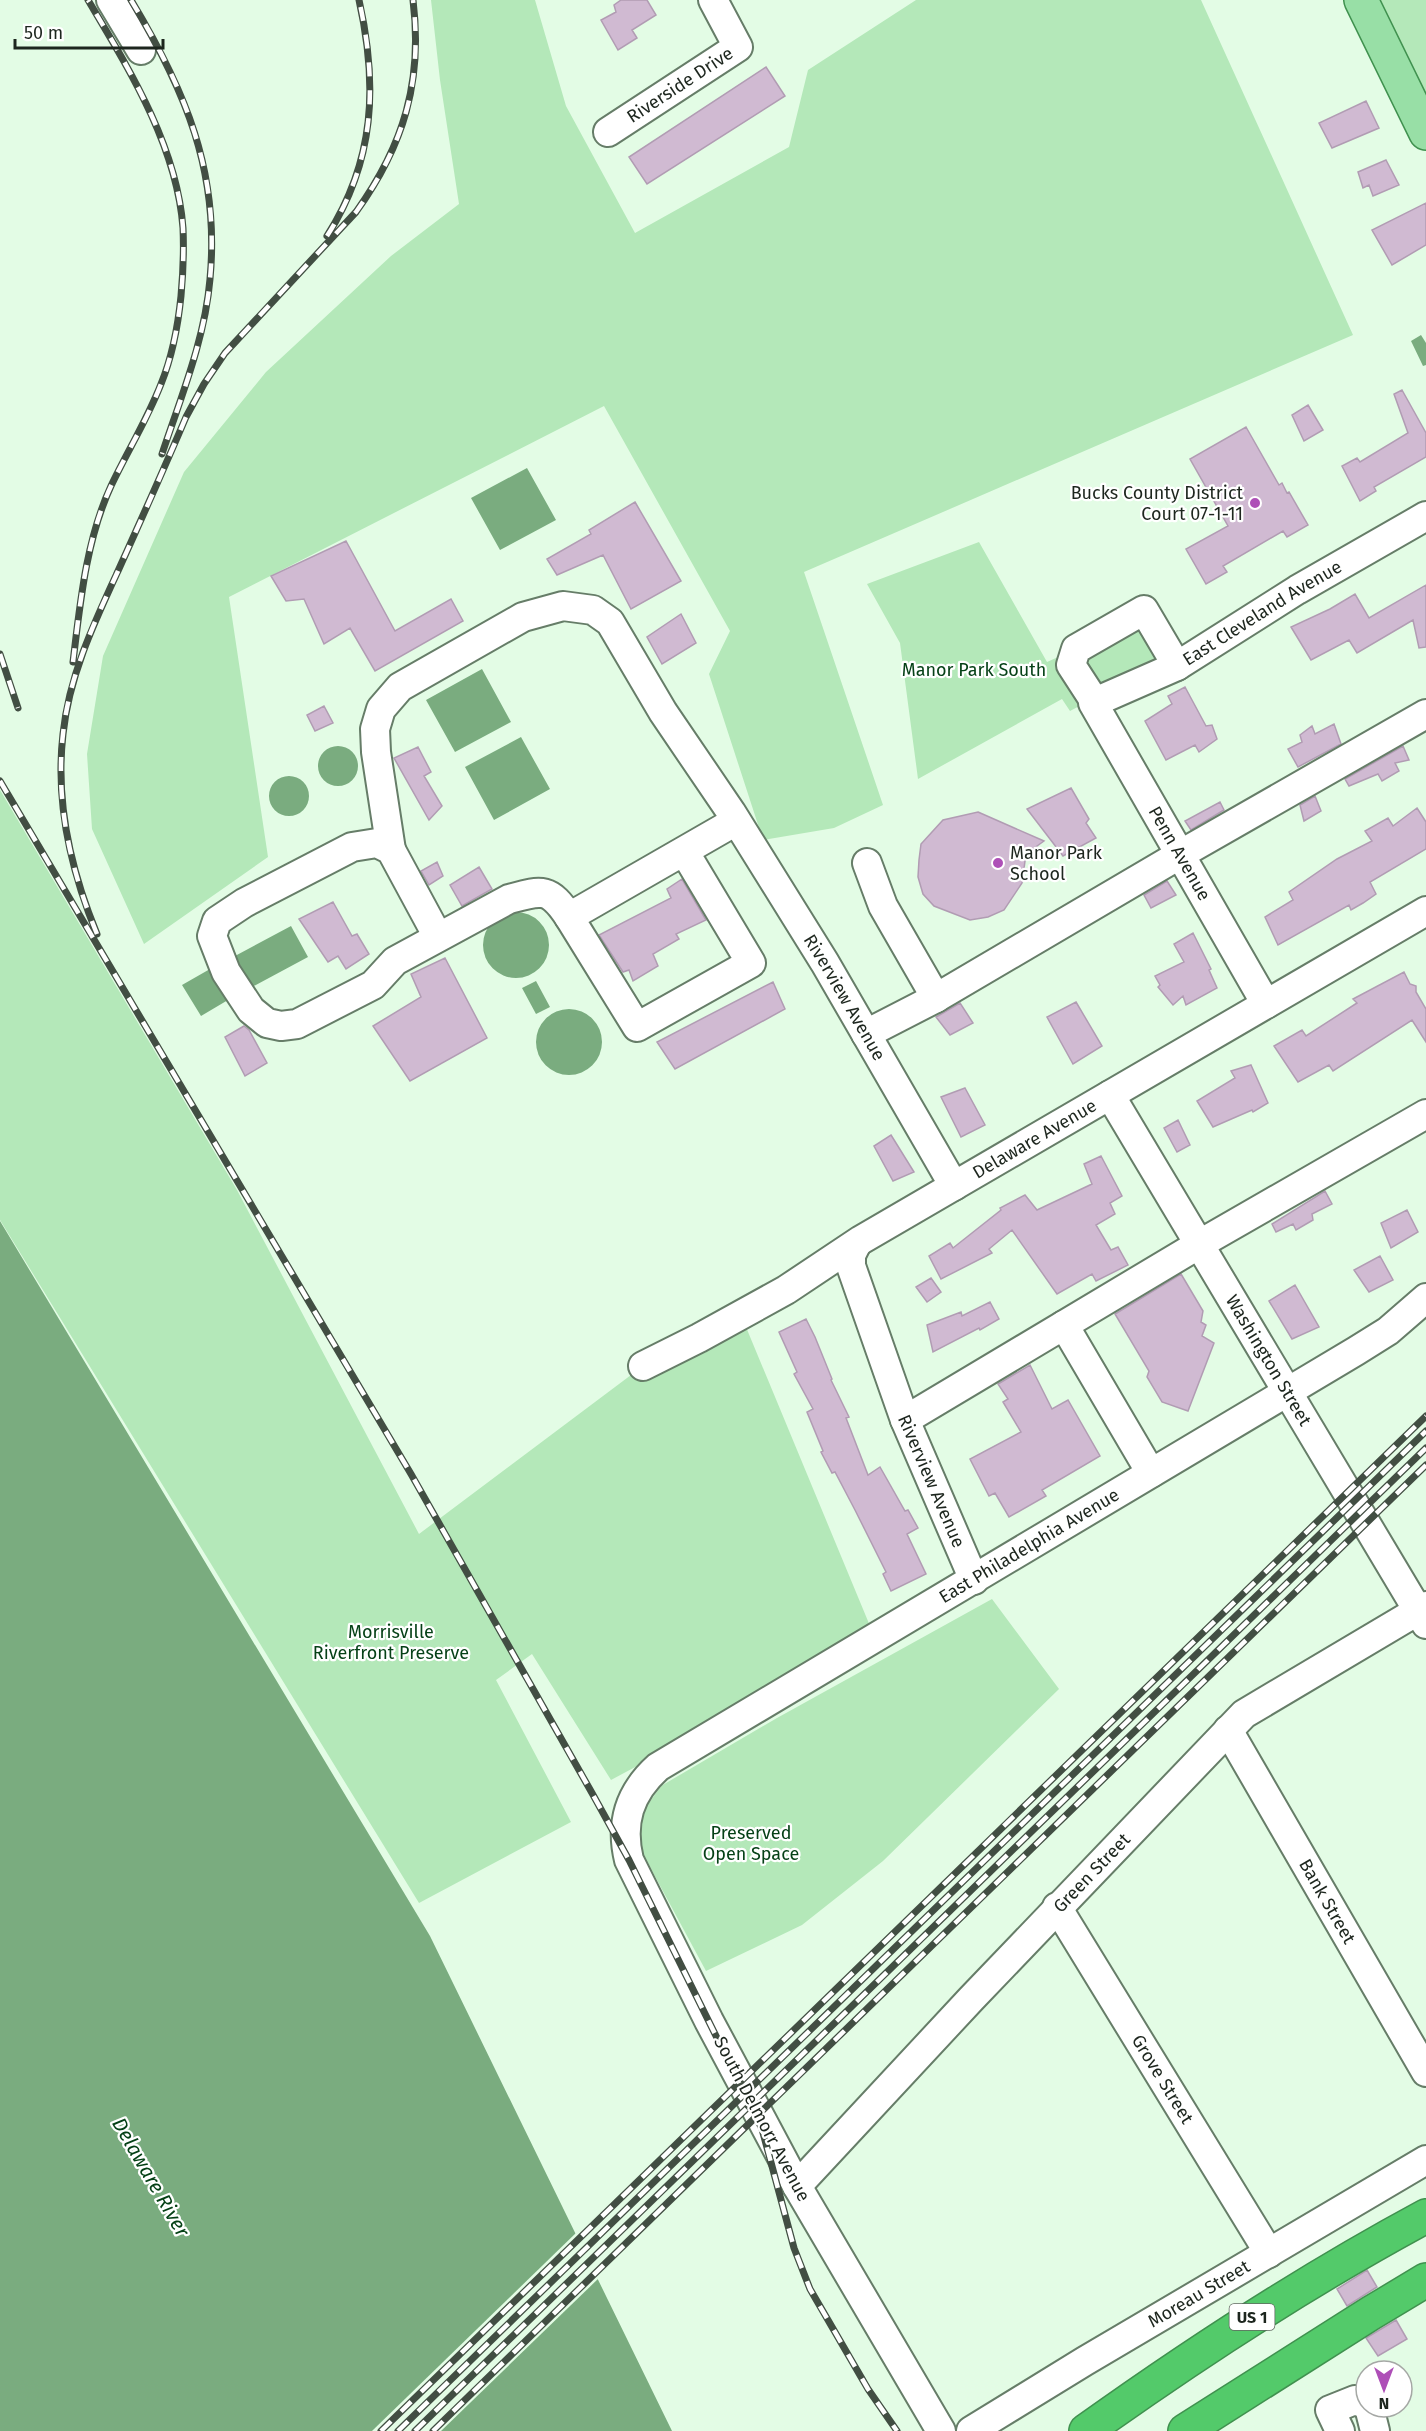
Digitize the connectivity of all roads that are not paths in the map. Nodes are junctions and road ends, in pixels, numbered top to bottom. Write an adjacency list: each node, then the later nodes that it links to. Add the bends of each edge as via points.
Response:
1 (111, 0): 4 (street)
2 (713, 0): 6 (street, Riverside Drive, via 738,46)
3 (1361, 0): 5 (main road)
4 (141, 50)
5 (1426, 131)
6 (608, 132)
7 (1426, 516): 8 (street, East Cleveland Avenue, via 1297,590)
8 (1178, 666): 9 (street, East Cleveland Avenue); 9 (street, Penn Avenue, via 1144,610 1076,649 1071,665)
9 (1095, 702): 14 (street, Penn Avenue)
10 (1426, 714): 14 (street)
11 (733, 816): 12 (street, Riverview Avenue, via 663,712 610,622 593,610 564,606 523,617 400,687 381,709 375,729 376,752); 13 (street); 21 (street, Riverview Avenue)
12 (391, 850): 18 (street, Riverview Avenue); 18 (street, via 377,843 352,847 217,921 212,936 226,972 251,1010 267,1023 297,1024 373,985 395,961)
13 (684, 851): 17 (street); 17 (street, via 751,963 637,1027)
14 (1181, 854): 19 (street); 20 (street, Penn Avenue)
15 (867, 862): 19 (street, via 882,906)
16 (1426, 911): 20 (street, Delaware Avenue)
17 (568, 917): 18 (street, via 557,899 544,893 529,894 509,899)
18 (438, 936)
19 (936, 998): 21 (street)
20 (1266, 1004): 22 (street, Delaware Avenue)
21 (866, 1034): 24 (street, Riverview Avenue)
22 (1110, 1095): 24 (street, Delaware Avenue); 26 (street, Washington Street)
23 (1426, 1114): 26 (street)
24 (954, 1186): 25 (street, Delaware Avenue)
25 (856, 1245): 29 (street, Delaware Avenue, via 786,1290); 31 (street, Riverview Avenue, via 851,1266)
26 (1198, 1245): 28 (street); 30 (street, Washington Street)
27 (1426, 1298): 30 (street, East Philadelphia Avenue, via 1388,1331)
28 (1064, 1325): 31 (street); 32 (street)
29 (643, 1366)
30 (1288, 1390): 32 (street, East Philadelphia Avenue); 34 (street, Washington Street)
31 (905, 1420): 33 (street, Riverview Avenue)
32 (1151, 1473): 33 (street, East Philadelphia Avenue)
33 (974, 1580): 36 (street, East Philadelphia Avenue, via 658,1767)
34 (1423, 1614): 35 (street, Green Street, via 1244,1714)
35 (1228, 1730): 37 (street, Green Street); 38 (street, Bank Street)
36 (635, 1793): 40 (street, South Delmorr Avenue, via 624,1826 629,1860)
37 (1057, 1907): 40 (street, Green Street); 42 (street, Grove Street)
38 (1426, 2072)
39 (1426, 2160): 42 (street, Moreau Street)
40 (797, 2186): 45 (street, South Delmorr Avenue)
41 (1426, 2216): 47 (highway, US 1, via 1221,2337)
42 (1269, 2253): 46 (street, Moreau Street)
43 (1426, 2280): 48 (highway)
44 (1371, 2420): 49 (street, via 1356,2400 1330,2410)
45 (940, 2431)
46 (971, 2431)
47 (1086, 2431)
48 (1185, 2431)
49 (1340, 2431)

